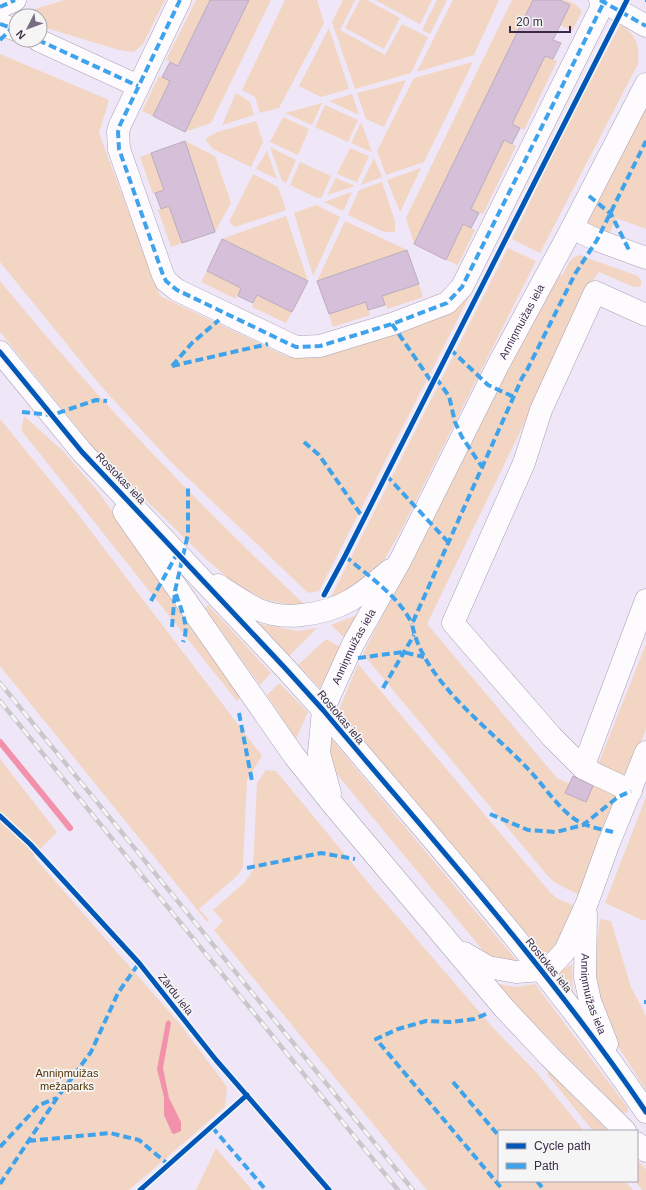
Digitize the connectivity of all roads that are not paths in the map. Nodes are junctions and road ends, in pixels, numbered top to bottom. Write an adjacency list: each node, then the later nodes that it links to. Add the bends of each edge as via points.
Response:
1 (15, 0): 4 (street)
2 (180, 0): 8 (street)
3 (603, 1): 5 (street); 8 (street, via 462,287 447,303 433,309 320,346 296,347 177,290 166,281 118,141 120,125)
4 (0, 7)
5 (646, 26)
6 (48, 45): 8 (street)
7 (646, 84): 9 (street, Anniņmuižas iela)
8 (138, 86)
9 (572, 228): 10 (street); 14 (street, Anniņmuižas iela, via 498,365)
10 (646, 258)
11 (646, 315): 19 (street, via 595,292 540,410 524,462 453,623 552,737)
12 (0, 352): 13 (street, Rostokas iela)
13 (82, 452): 15 (street, Rostokas iela); 21 (street, Rostokas iela, via 295,757)
14 (400, 561): 15 (street, Anniņmuižas iela, via 347,603 324,612 293,616 277,615 258,609); 17 (street, Anniņmuižas iela, via 353,644)
15 (194, 570): 17 (street, Rostokas iela)
16 (646, 600): 19 (street)
17 (323, 710): 21 (street, Anniņmuižas iela, via 319,753); 24 (street, Rostokas iela)
18 (646, 752): 20 (street, Anniņmuižas iela)
19 (583, 768): 20 (street)
20 (631, 791): 22 (street, Anniņmuižas iela)
21 (334, 806): 23 (street, Rostokas iela)
22 (587, 903): 24 (street, Anniņmuižas iela, via 565,951 553,964); 25 (street, Anniņmuižas iela, via 585,977 590,1001)
23 (451, 946): 24 (street, via 488,967 516,972); 27 (street, Rostokas iela, via 549,1056)
24 (542, 970): 25 (street, Rostokas iela)
25 (624, 1079): 26 (street, Rostokas iela)
26 (646, 1112)
27 (624, 1130)
28 (638, 1143): 29 (street)
29 (646, 1151)

